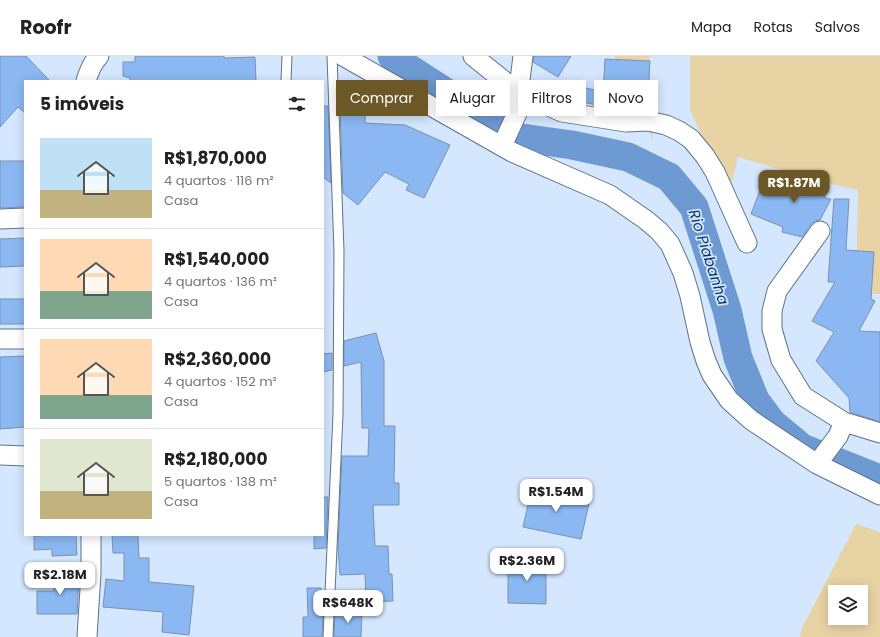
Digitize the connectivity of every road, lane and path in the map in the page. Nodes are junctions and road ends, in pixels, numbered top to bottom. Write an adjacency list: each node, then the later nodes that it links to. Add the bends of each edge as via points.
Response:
1 (99, 56): 7 (street, via 89,70)
2 (287, 56): 8 (lane)
3 (332, 56): 28 (lane, via 339,259 338,414)
4 (343, 56): 13 (street)
5 (473, 56): 10 (street)
6 (524, 56): 9 (street)
7 (86, 80)
8 (286, 80)
9 (521, 80)
10 (518, 101)
11 (518, 105): 13 (street)
12 (586, 116): 17 (street, via 626,122 648,121 666,125 691,139 715,172)
13 (503, 144): 24 (street, via 512,152 610,195 659,231 670,244 683,273 700,342 712,375 730,400 751,420)
14 (0, 218): 15 (street)
15 (24, 218)
16 (820, 231): 20 (street, via 777,292 772,311 772,329 781,360 803,396)
17 (747, 243)
18 (0, 339): 19 (street)
19 (24, 339)
20 (841, 429): 21 (street); 24 (street)
21 (880, 433)
22 (0, 455): 23 (street)
23 (24, 456)
24 (819, 462): 25 (street)
25 (880, 495)
26 (91, 536): 27 (street)
27 (87, 637)
28 (328, 637)

